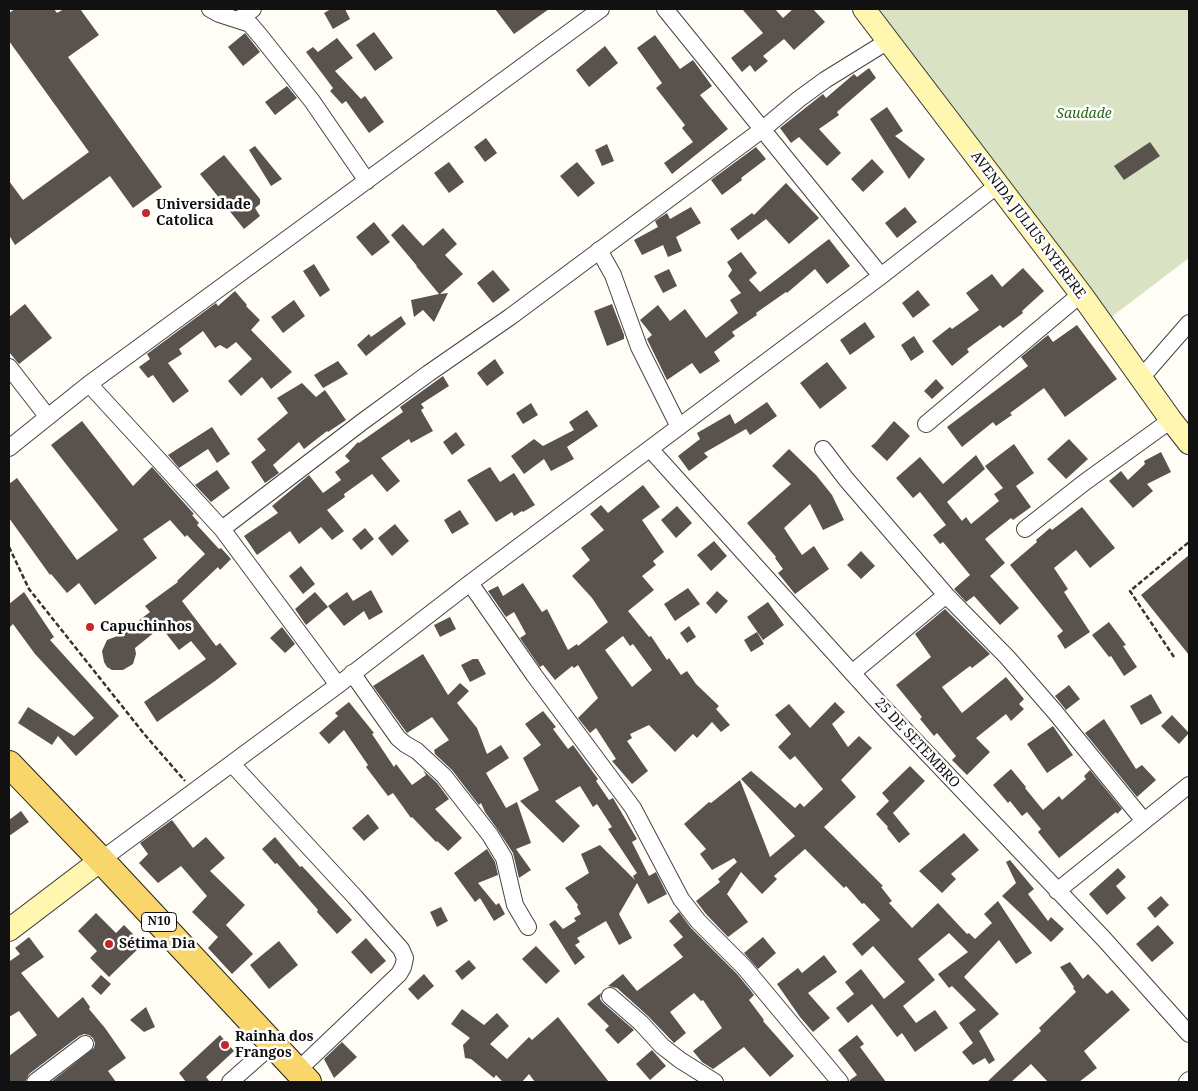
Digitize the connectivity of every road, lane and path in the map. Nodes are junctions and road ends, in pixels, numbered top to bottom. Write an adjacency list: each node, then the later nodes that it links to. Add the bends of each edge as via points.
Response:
1 (210, 9): 6 (street)
2 (253, 9): 6 (street)
3 (601, 9): 9 (street)
4 (665, 9): 8 (street)
5 (864, 9): 7 (street, AVENIDA JULIUS NYERERE)
6 (238, 20): 9 (street, via 250,24 261,36 312,101)
7 (888, 40): 8 (street, via 798,99); 10 (street, AVENIDA JULIUS NYERERE)
8 (763, 129): 11 (street); 12 (street)
9 (367, 181): 17 (street)
10 (998, 185): 12 (street); 13 (street, AVENIDA JULIUS NYERERE)
11 (599, 250): 21 (street, via 613,275 639,347); 26 (street, via 370,416)
12 (881, 276): 21 (street)
13 (1081, 294): 16 (street, AVENIDA JULIUS NYERERE); 20 (street)
14 (1189, 323): 16 (street)
15 (9, 367): 18 (street)
16 (1140, 378): 19 (street, AVENIDA JULIUS NYERERE)
17 (89, 384): 18 (street); 26 (street)
18 (48, 416): 23 (street)
19 (1171, 420): 22 (street, AVENIDA JULIUS NYERERE); 27 (street)
20 (926, 424)
21 (679, 427): 24 (street)
22 (1189, 443)
23 (9, 448)
24 (650, 449): 30 (street); 34 (street, 25 DE SETEMBRO)
25 (823, 449): 31 (street)
26 (222, 529): 35 (street)
27 (1024, 529)
28 (1189, 542): 32 (path, via 1130,591)
29 (9, 547): 39 (path, via 28,590)
30 (470, 583): 33 (street); 53 (street, via 633,808 681,899)
31 (946, 595): 34 (street); 40 (street, via 1013,664)
32 (1174, 657)
33 (352, 673): 35 (street); 43 (street, via 398,738 444,776 490,835 504,858 515,905)
34 (852, 673): 42 (street, 25 DE SETEMBRO)
35 (338, 685): 37 (street)
36 (9, 764): 41 (main road, N10)
37 (232, 764): 39 (street); 49 (street, via 355,897 401,949 405,958 399,974)
38 (1189, 784): 40 (street)
39 (194, 791): 41 (street)
40 (1144, 821): 42 (street)
41 (101, 860): 44 (street); 48 (main road, N10)
42 (1057, 891): 46 (street, 25 DE SETEMBRO)
43 (528, 927)
44 (9, 930)
45 (610, 996): 52 (street, via 642,1022 662,1046)
46 (1189, 1034)
47 (85, 1044): 50 (street)
48 (273, 1044): 49 (main road, N10); 51 (street)
49 (303, 1076)
50 (35, 1082)
51 (230, 1082)
52 (715, 1082)
53 (840, 1082)

